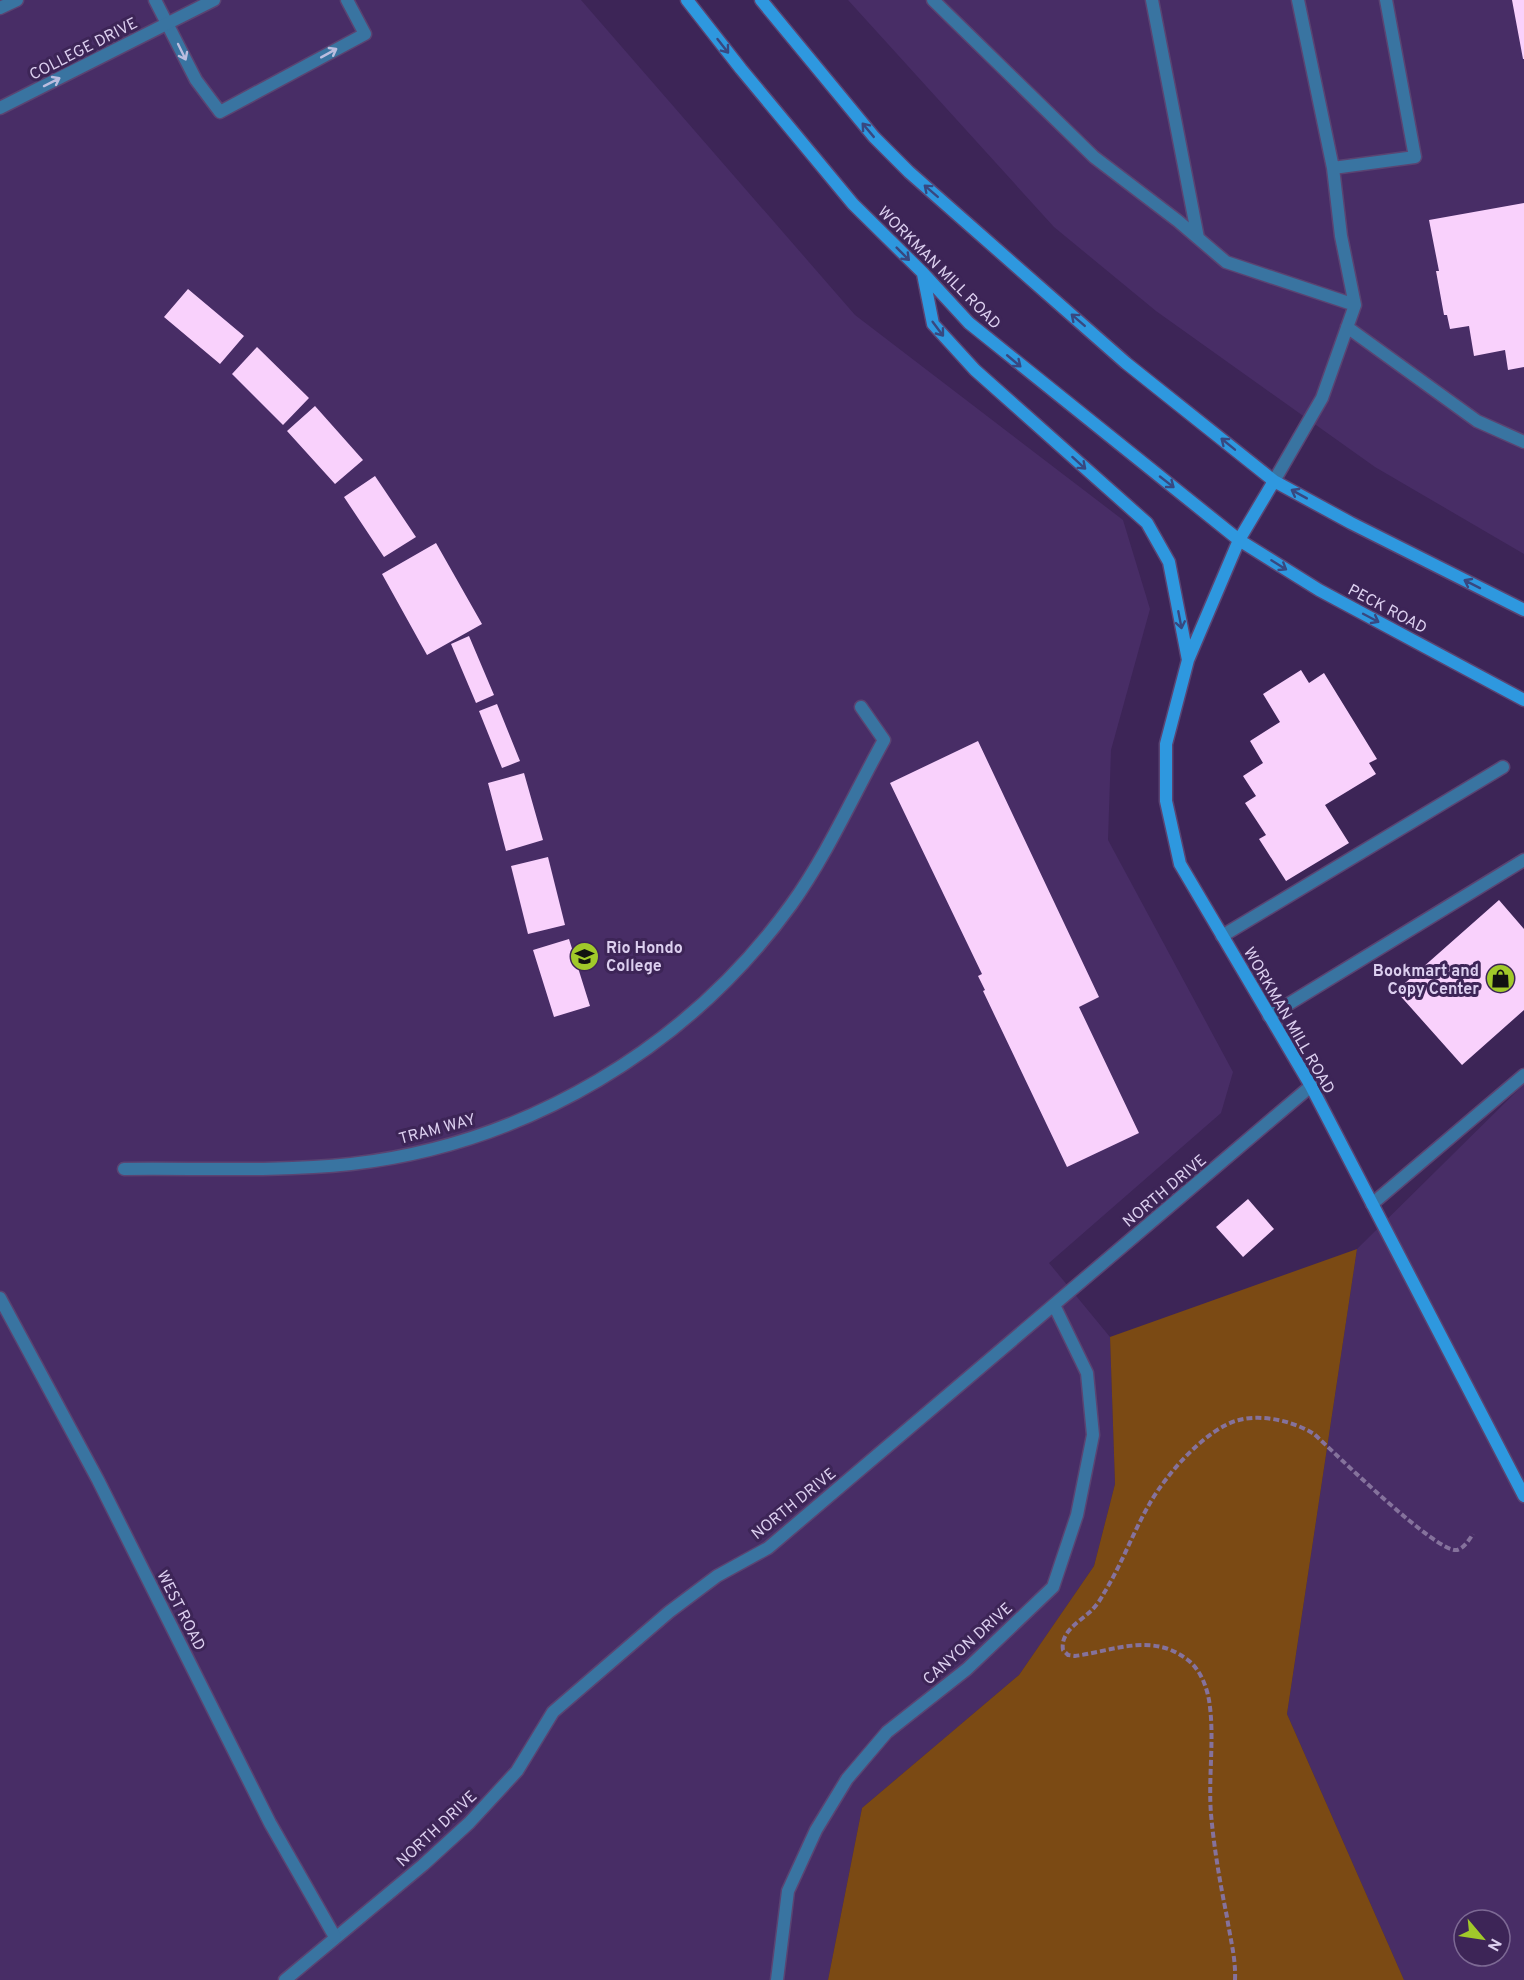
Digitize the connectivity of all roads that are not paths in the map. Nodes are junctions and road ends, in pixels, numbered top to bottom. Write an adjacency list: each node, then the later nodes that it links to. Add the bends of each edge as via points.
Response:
1 (17, 0): 11 (street)
2 (155, 0): 12 (street)
3 (214, 0): 12 (street, COLLEGE DRIVE)
4 (347, 0): 12 (street, one-way to 4, via 196,80 220,112 365,34)
5 (687, 0): 16 (main road, WORKMAN MILL ROAD, one-way to 16, via 853,204)
6 (761, 0): 20 (main road, one-way to 6, via 1126,363 909,172 874,137)
7 (933, 0): 15 (street, via 1094,157)
8 (1152, 0): 15 (street)
9 (1298, 0): 14 (street)
10 (1386, 0): 14 (street, via 1415,157)
11 (0, 8)
12 (168, 23): 13 (street, COLLEGE DRIVE, one-way to 12)
13 (0, 108)
14 (1333, 168): 17 (street)
15 (1198, 238): 17 (street, via 1226,262)
16 (922, 273): 21 (main road, WORKMAN MILL ROAD, one-way to 21, via 969,323); 23 (main road, one-way to 23, via 933,324 975,370 1147,524 1169,562)
17 (1354, 305): 18 (street)
18 (1347, 327): 19 (street, via 1477,421); 20 (street, via 1322,398)
19 (1524, 442)
20 (1274, 481): 21 (main road, WORKMAN MILL ROAD); 22 (main road, one-way to 20)
21 (1239, 540): 23 (main road, WORKMAN MILL ROAD); 24 (main road, PECK ROAD, one-way to 24, via 1320,590)
22 (1524, 610)
23 (1188, 660): 28 (main road, WORKMAN MILL ROAD, via 1166,744 1166,801 1180,864)
24 (1524, 700)
25 (861, 707): 32 (street, TRAM WAY, via 884,740 809,879 756,950 719,990 659,1041 597,1082 513,1123 406,1155 297,1167)
26 (1503, 767): 28 (street)
27 (1524, 860): 29 (street)
28 (1222, 936): 29 (main road, WORKMAN MILL ROAD)
29 (1269, 1016): 31 (main road, WORKMAN MILL ROAD)
30 (1524, 1075): 33 (street)
31 (1311, 1086): 33 (main road, WORKMAN MILL ROAD); 35 (street, NORTH DRIVE)
32 (124, 1169)
33 (1372, 1204): 36 (main road, WORKMAN MILL ROAD)
34 (0, 1298): 37 (street, WEST ROAD, via 98,1480 270,1823)
35 (1054, 1305): 37 (street, NORTH DRIVE, via 768,1548 717,1576 669,1612 553,1712 517,1771 469,1823); 39 (street, CANYON DRIVE, via 1087,1373 1093,1435 1077,1515 1053,1587 967,1669 887,1732 847,1779 816,1830 788,1891)
36 (1524, 1496)
37 (335, 1937): 38 (street, NORTH DRIVE)
38 (285, 1980)
39 (777, 1980)

